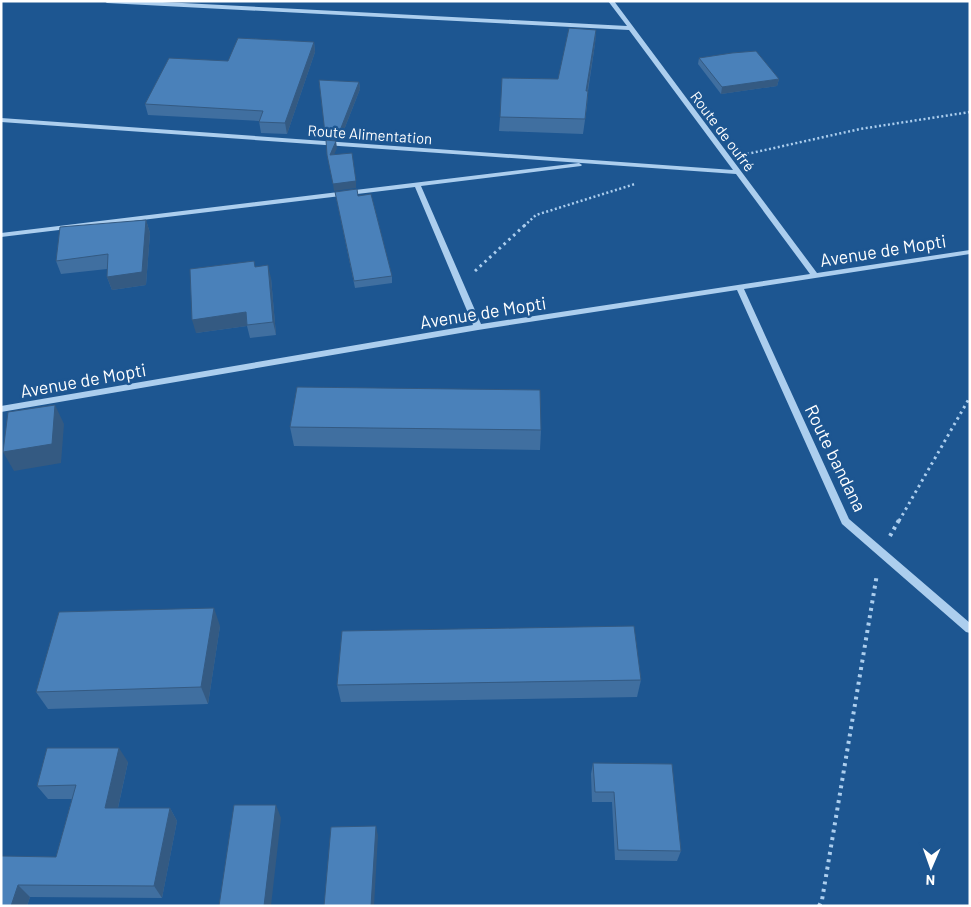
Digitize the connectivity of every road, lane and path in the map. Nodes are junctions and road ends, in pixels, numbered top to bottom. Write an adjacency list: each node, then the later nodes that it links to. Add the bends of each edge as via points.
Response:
1 (107, 1): 3 (street)
2 (610, 1): 3 (street, Route de oufré)
3 (630, 28): 6 (street, Route de oufré)
4 (1, 120): 5 (street, Route Alimentation)
5 (600, 162): 6 (street, Route Alimentation); 7 (street)
6 (737, 172): 10 (street, Route de oufré)
7 (417, 184): 8 (street); 12 (street)
8 (1, 234)
9 (970, 252): 10 (street, Avenue de Mopti)
10 (815, 276): 11 (street, Avenue de Mopti)
11 (739, 287): 12 (street, Avenue de Mopti); 15 (street, Route bandana, via 846,521)
12 (478, 327): 14 (street, Avenue de Mopti)
13 (970, 398): 15 (path)
14 (1, 409)
15 (881, 552): 16 (street, Route bandana); 17 (path)
16 (970, 629)
17 (819, 906)

